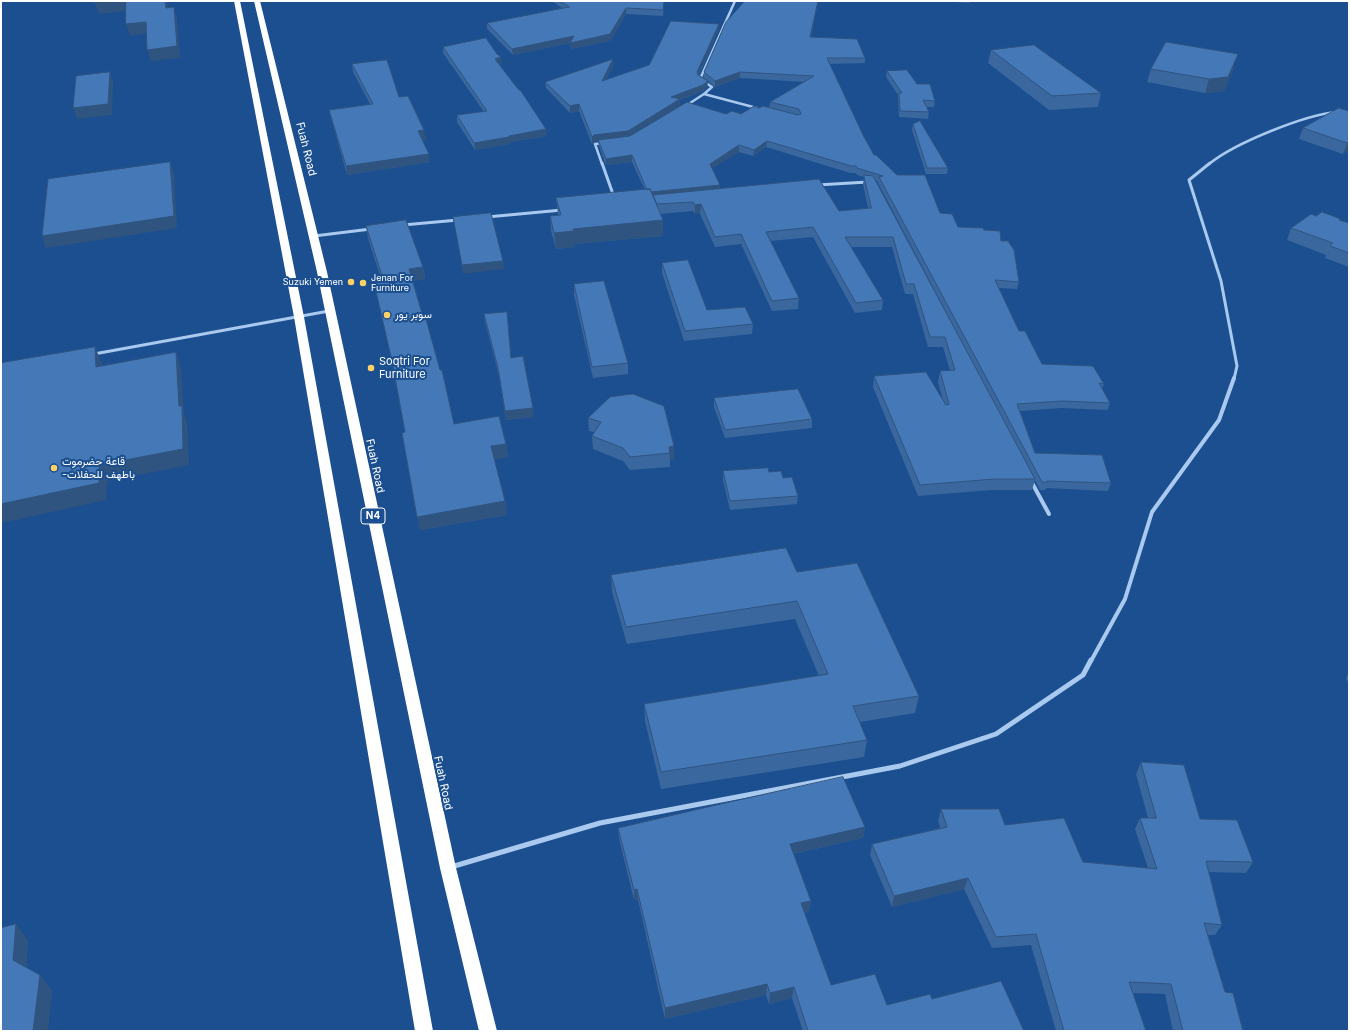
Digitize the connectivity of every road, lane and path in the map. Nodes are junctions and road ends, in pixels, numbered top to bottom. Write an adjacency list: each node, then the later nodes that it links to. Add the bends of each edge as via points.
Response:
1 (237, 1): 19 (highway)
2 (256, 1): 17 (highway, Fuah Road / N4)
3 (735, 1): 4 (street, via 700,78 712,87)
4 (704, 94): 5 (street); 6 (street)
5 (684, 107)
6 (762, 109)
7 (1343, 112): 23 (street, via 1326,113 1276,129 1220,155 1189,180 1221,281 1237,366 1219,420 1152,512 1125,599 1083,675 996,734 900,766 600,823)
8 (609, 142): 11 (street, via 595,144)
9 (874, 182): 10 (street)
10 (809, 186)
11 (614, 198)
12 (569, 209): 13 (street)
13 (484, 218)
14 (460, 220): 15 (street)
15 (398, 226)
16 (375, 229): 17 (street)
17 (314, 236): 18 (highway, Fuah Road / N4)
18 (329, 311): 19 (street); 23 (highway, Fuah Road / N4)
19 (299, 316): 20 (street); 24 (highway)
20 (87, 355)
21 (1030, 478): 22 (street)
22 (1049, 514)
23 (448, 868): 25 (highway, Fuah Road / N4)
24 (424, 1031)
25 (488, 1031)

